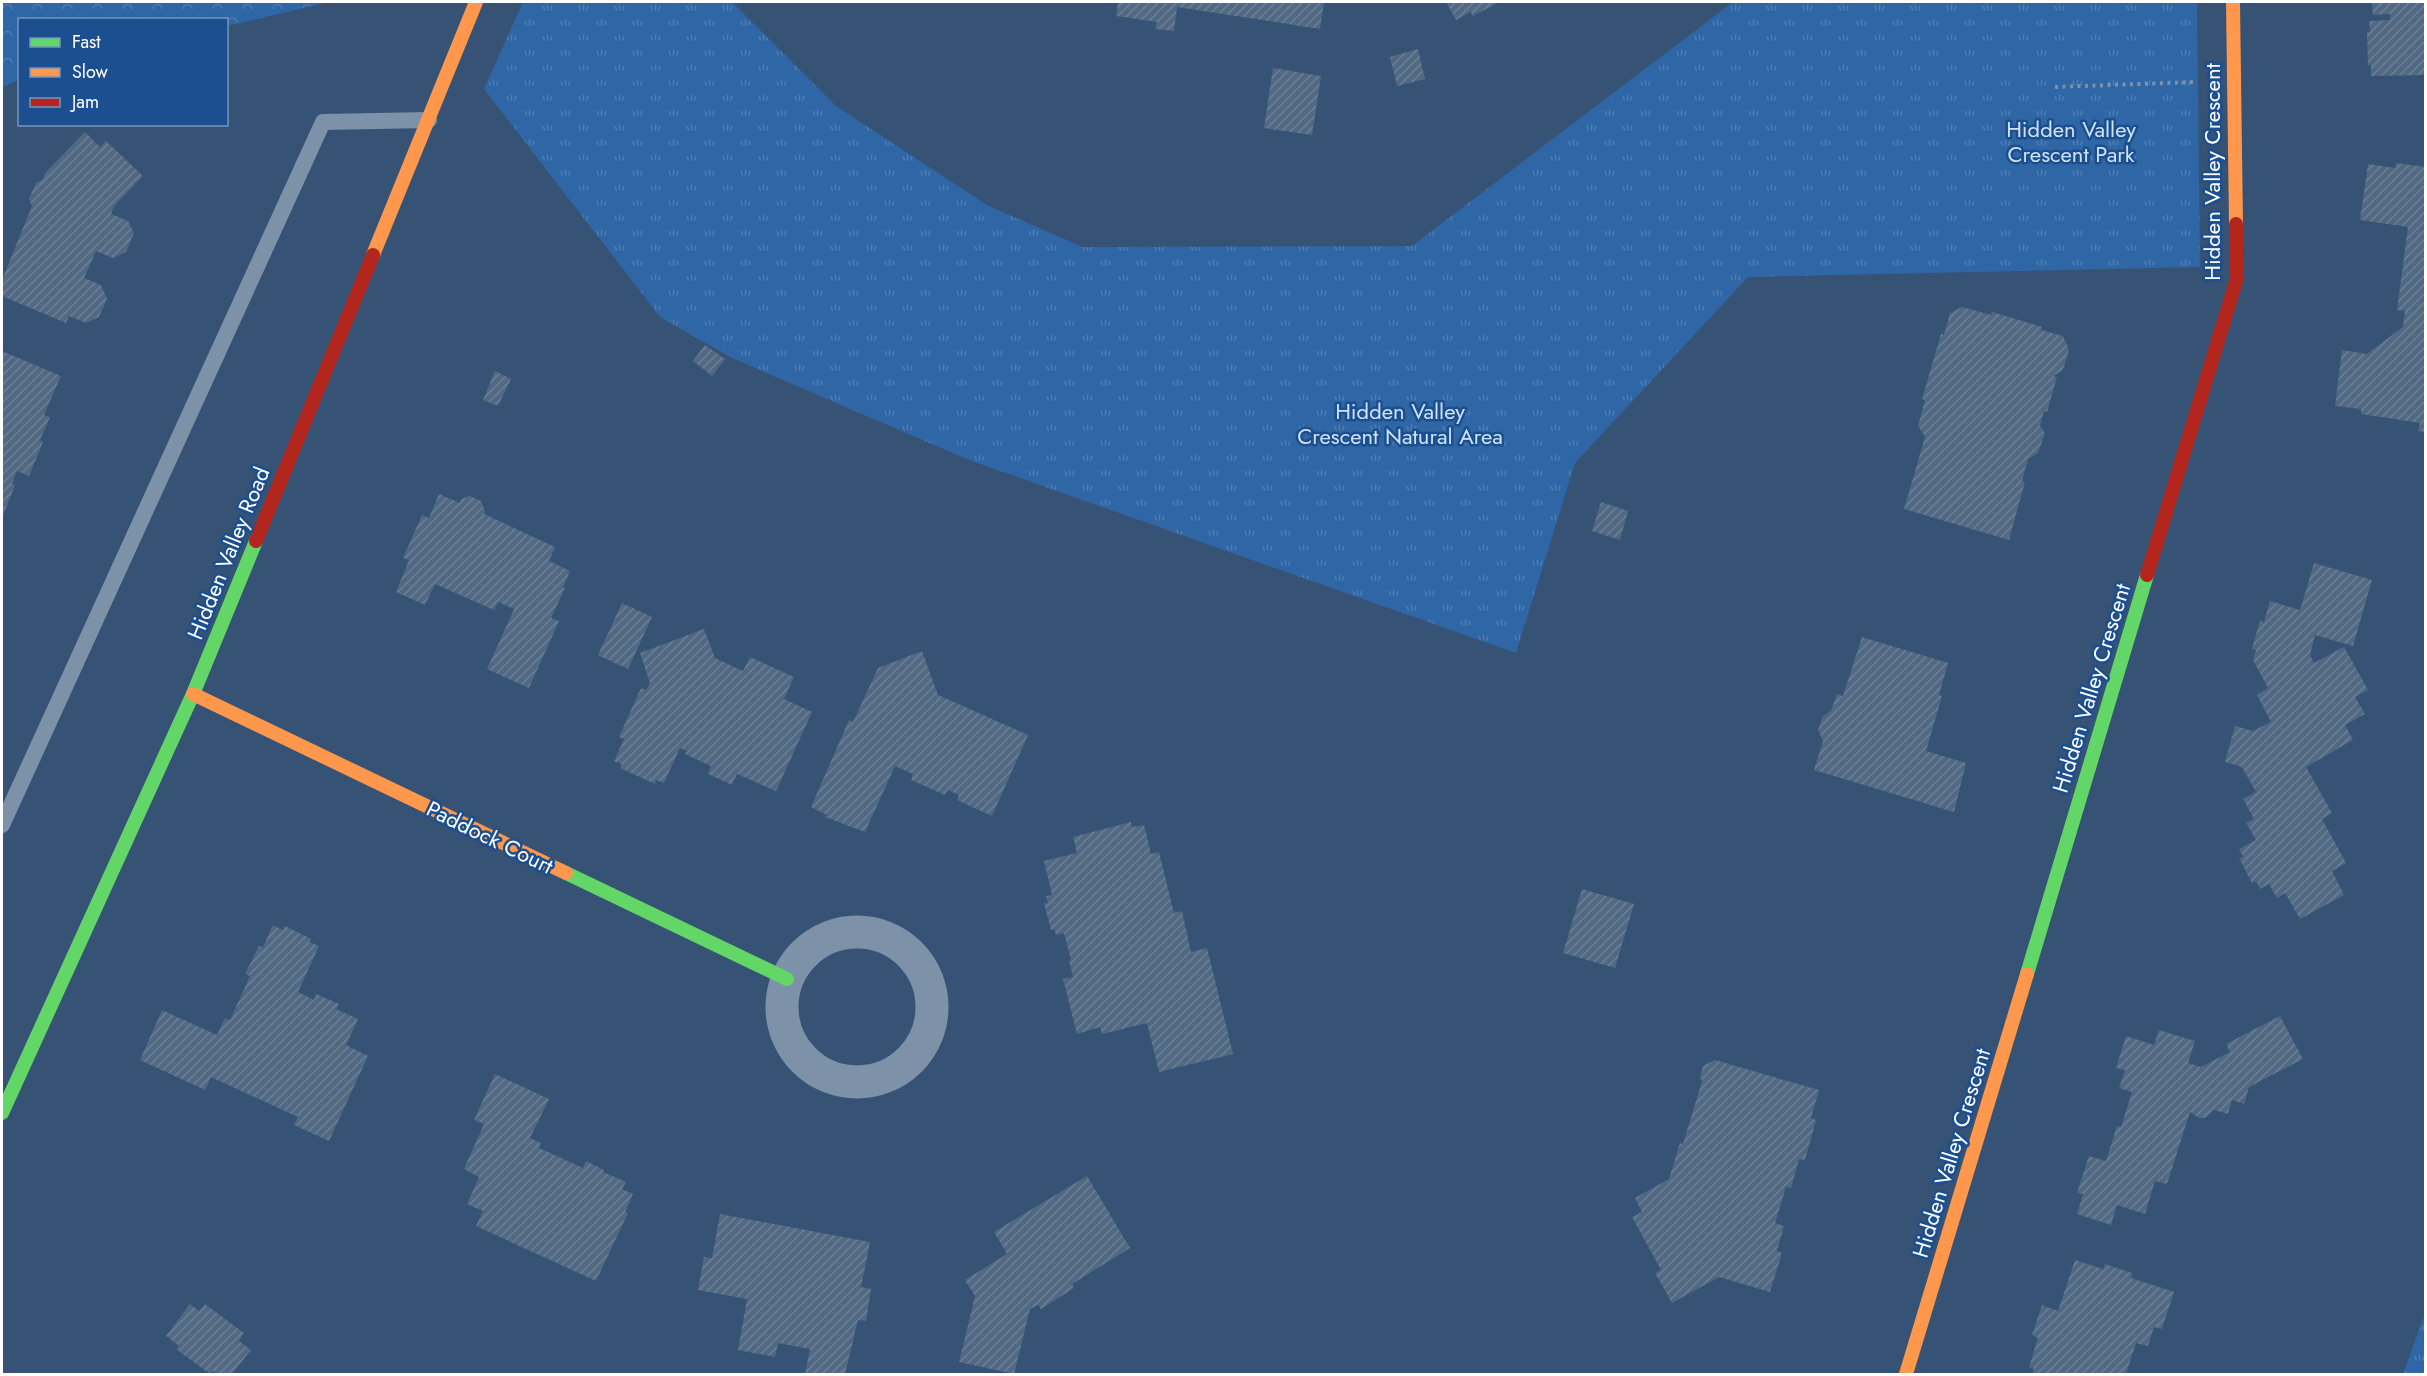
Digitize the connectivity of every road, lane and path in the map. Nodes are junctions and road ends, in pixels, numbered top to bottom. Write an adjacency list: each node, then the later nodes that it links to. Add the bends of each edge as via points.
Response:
1 (476, 2): 5 (street, Hidden Valley Road)
2 (2233, 2): 3 (street, Hidden Valley Crescent)
3 (2234, 81): 4 (path); 10 (street, Hidden Valley Crescent, via 2237,278)
4 (2055, 87)
5 (429, 120): 6 (street, Hidden Valley Road); 7 (lane, via 322,122)
6 (193, 694): 8 (street, Paddock Court); 9 (street, Hidden Valley Road)
7 (2, 825)
8 (787, 979): 8 (street, via 782,999 784,1026 790,1042 823,1075 848,1082 871,1082 899,1071 920,1048 931,1024 932,1009 923,972 908,951 890,939 865,932 825,939 801,957)
9 (2, 1113)
10 (1906, 1374)

